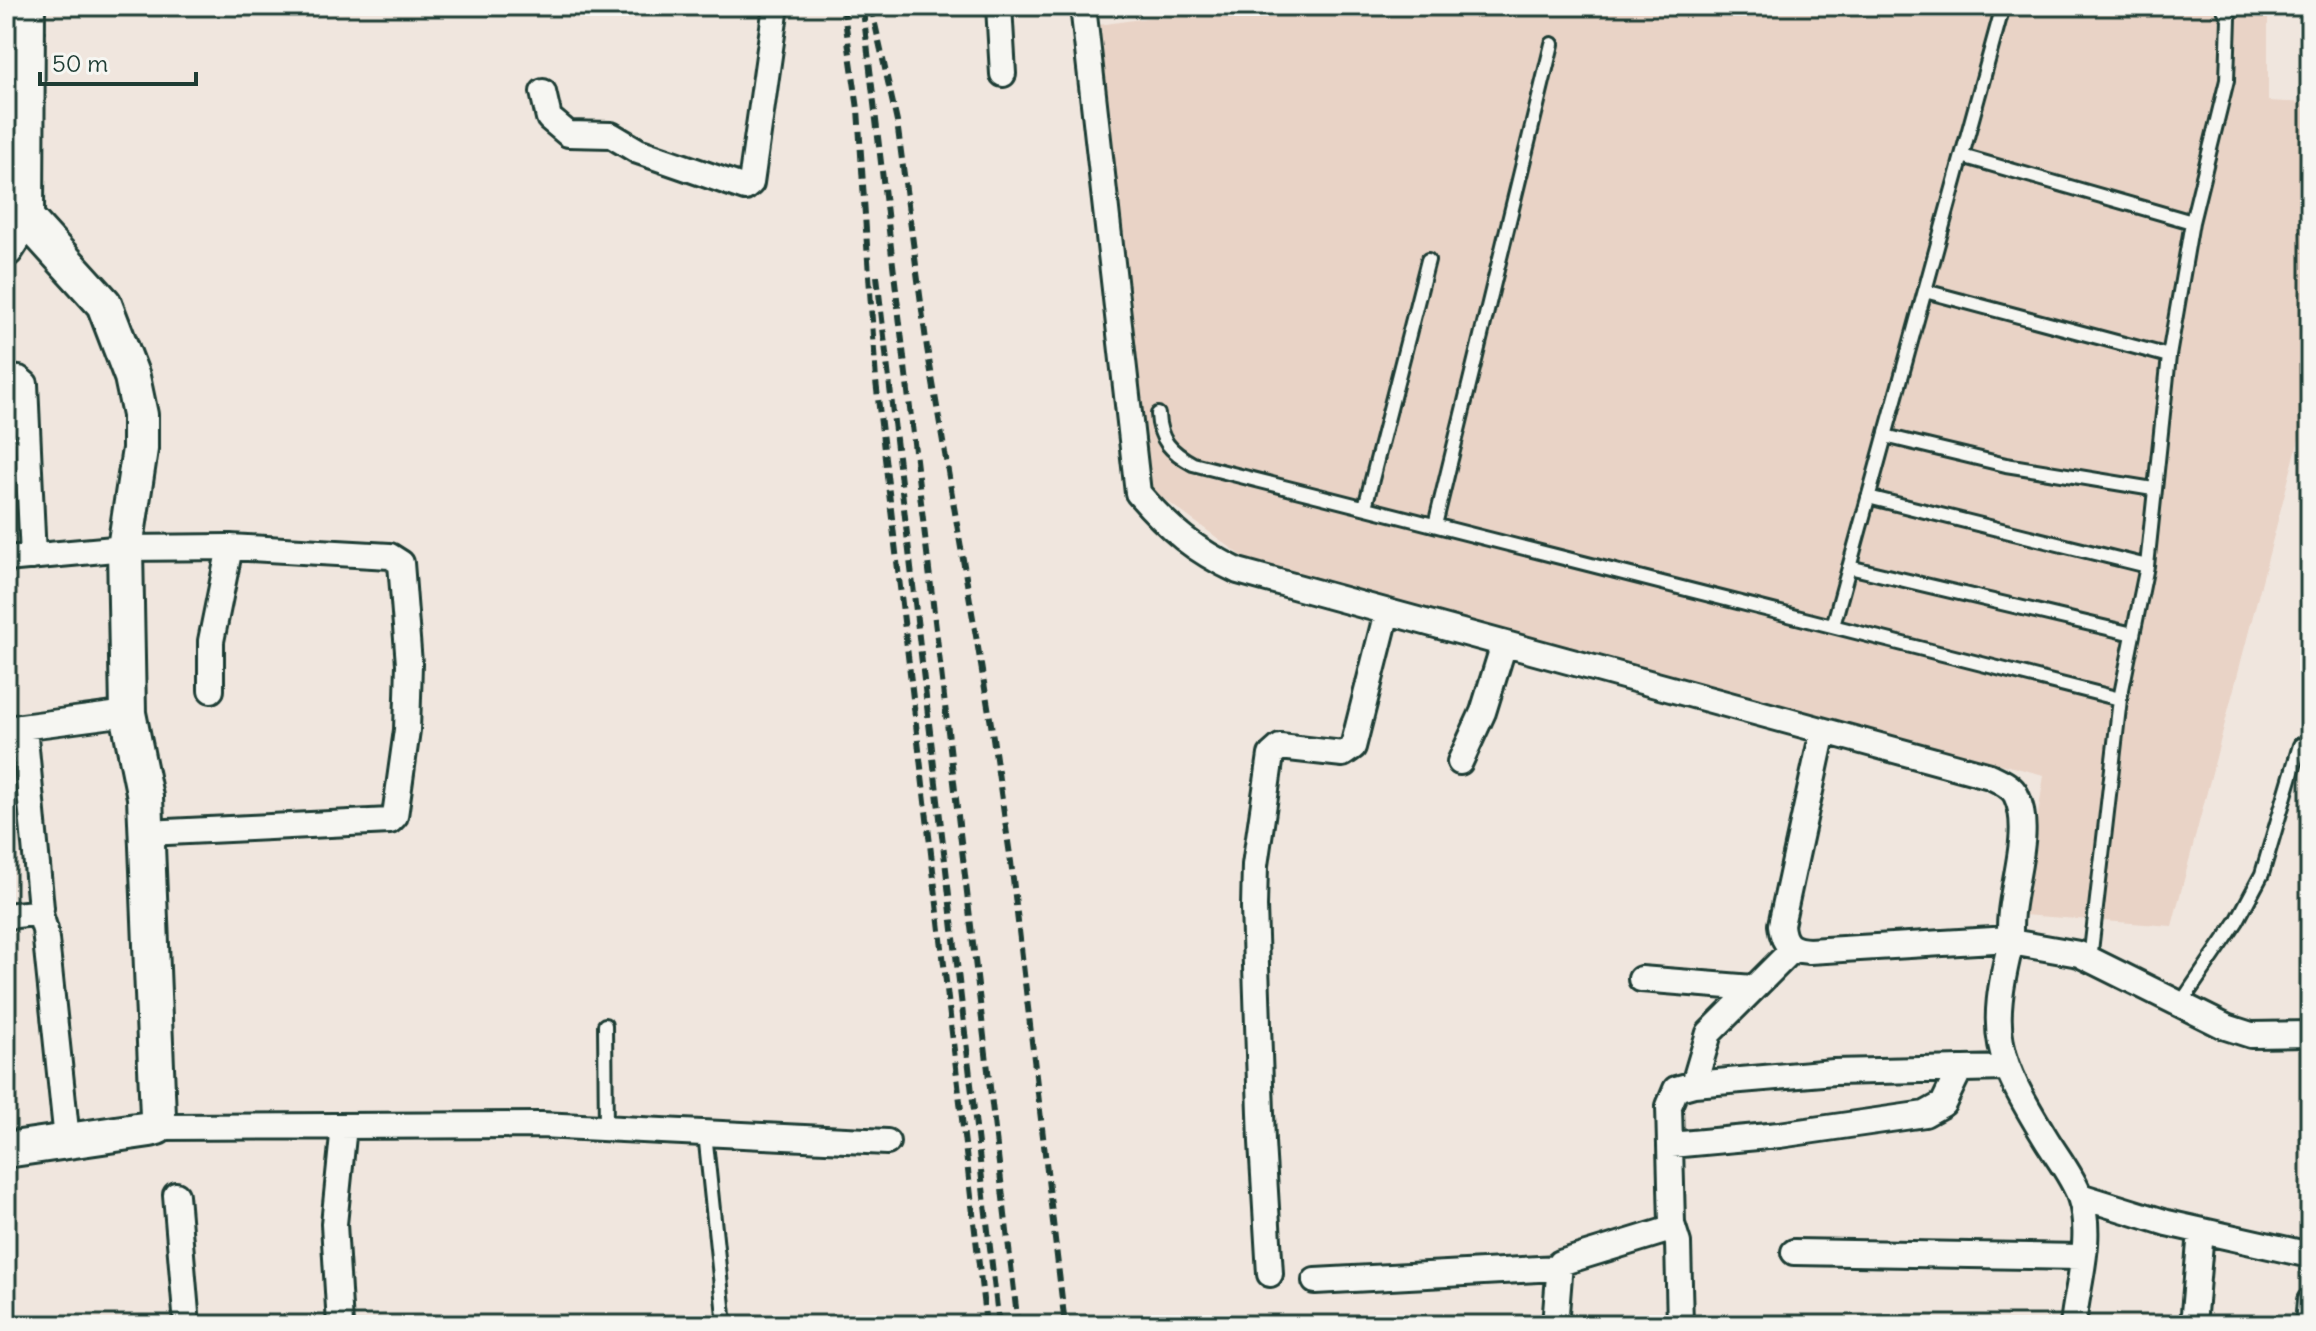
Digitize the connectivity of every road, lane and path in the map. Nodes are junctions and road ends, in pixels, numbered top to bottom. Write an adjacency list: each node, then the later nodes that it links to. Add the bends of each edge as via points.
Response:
1 (27, 6): 11 (street)
2 (776, 6): 9 (street, via 751,183 745,188 638,151 611,135 568,134 549,118)
3 (999, 6): 8 (street)
4 (1083, 6): 30 (street, via 1138,493 1170,531 1208,557 1238,571)
5 (2003, 6): 10 (lane)
6 (2222, 6): 12 (lane, via 2229,18 2227,80)
7 (1552, 44): 23 (lane)
8 (1003, 74)
9 (543, 92)
10 (1962, 156): 12 (lane); 15 (lane)
11 (26, 218): 13 (street); 25 (street, via 104,304 132,377 140,449)
12 (2192, 222): 16 (lane)
13 (6, 249)
14 (1428, 260): 22 (lane)
15 (1925, 291): 16 (lane); 19 (lane)
16 (2169, 356): 20 (lane)
17 (6, 378): 26 (street, via 25,384)
18 (1158, 414): 22 (lane, via 1164,441 1193,464)
19 (1885, 436): 20 (lane, via 2006,465); 21 (lane)
20 (2153, 489): 28 (lane)
21 (1868, 497): 28 (lane); 29 (lane)
22 (1365, 507): 23 (lane)
23 (1435, 525): 31 (lane)
24 (230, 547): 25 (street); 34 (street, via 211,641); 41 (street, via 390,556 401,563 409,664 407,730 395,816 382,823)
25 (125, 548): 26 (street); 36 (street)
26 (33, 557): 27 (street)
27 (6, 559)
28 (2147, 566): 32 (lane)
29 (1849, 567): 31 (lane); 32 (lane)
30 (1387, 612): 33 (street); 71 (street, via 1353,747 1343,754 1280,747 1271,755 1254,907)
31 (1833, 626): 35 (lane)
32 (2133, 634): 35 (lane)
33 (1504, 644): 38 (street); 40 (street, via 1483,712)
34 (211, 690)
35 (2120, 699): 46 (lane)
36 (128, 713): 37 (street); 41 (street)
37 (15, 728): 42 (street)
38 (1823, 731): 44 (street, via 1990,776 2008,786 2016,796 2022,828); 45 (street, via 1781,925)
39 (2300, 745): 49 (lane, via 2262,874)
40 (1460, 762)
41 (147, 833): 56 (street)
42 (39, 911): 43 (street); 59 (street)
43 (6, 916)
44 (2010, 940): 45 (street); 46 (street); 52 (street, via 1996,1018)
45 (1792, 950): 48 (street)
46 (2090, 960): 49 (street)
47 (1641, 979): 48 (street)
48 (1753, 988): 54 (street, via 1709,1033)
49 (2181, 1003): 51 (street, via 2251,1035)
50 (605, 1025): 57 (lane)
51 (2310, 1034)
52 (2007, 1068): 53 (street); 64 (street)
53 (1960, 1069): 54 (street, via 1834,1072); 61 (street, via 1943,1104 1925,1114)
54 (1694, 1084): 61 (street, via 1671,1095)
55 (344, 1126): 56 (street); 57 (street); 75 (street, via 334,1224)
56 (157, 1127): 59 (street)
57 (606, 1129): 58 (street)
58 (705, 1133): 60 (street); 76 (lane)
59 (67, 1140): 62 (street)
60 (887, 1142)
61 (1671, 1145): 65 (street)
62 (6, 1150)
63 (176, 1195): 74 (street)
64 (2080, 1196): 66 (street); 69 (street)
65 (1672, 1224): 70 (street, via 1668,1230 1566,1259); 78 (street, via 1678,1243)
66 (2201, 1231): 68 (street); 80 (street)
67 (1794, 1252): 69 (street)
68 (2310, 1255)
69 (2082, 1257): 79 (street)
70 (1558, 1268): 72 (street); 77 (street)
71 (1270, 1274)
72 (1315, 1281)
73 (2310, 1301): 81 (street)
74 (187, 1325)
75 (340, 1325)
76 (725, 1325)
77 (1555, 1325)
78 (1680, 1325)
79 (2073, 1325)
80 (2193, 1325)
81 (2308, 1325)

